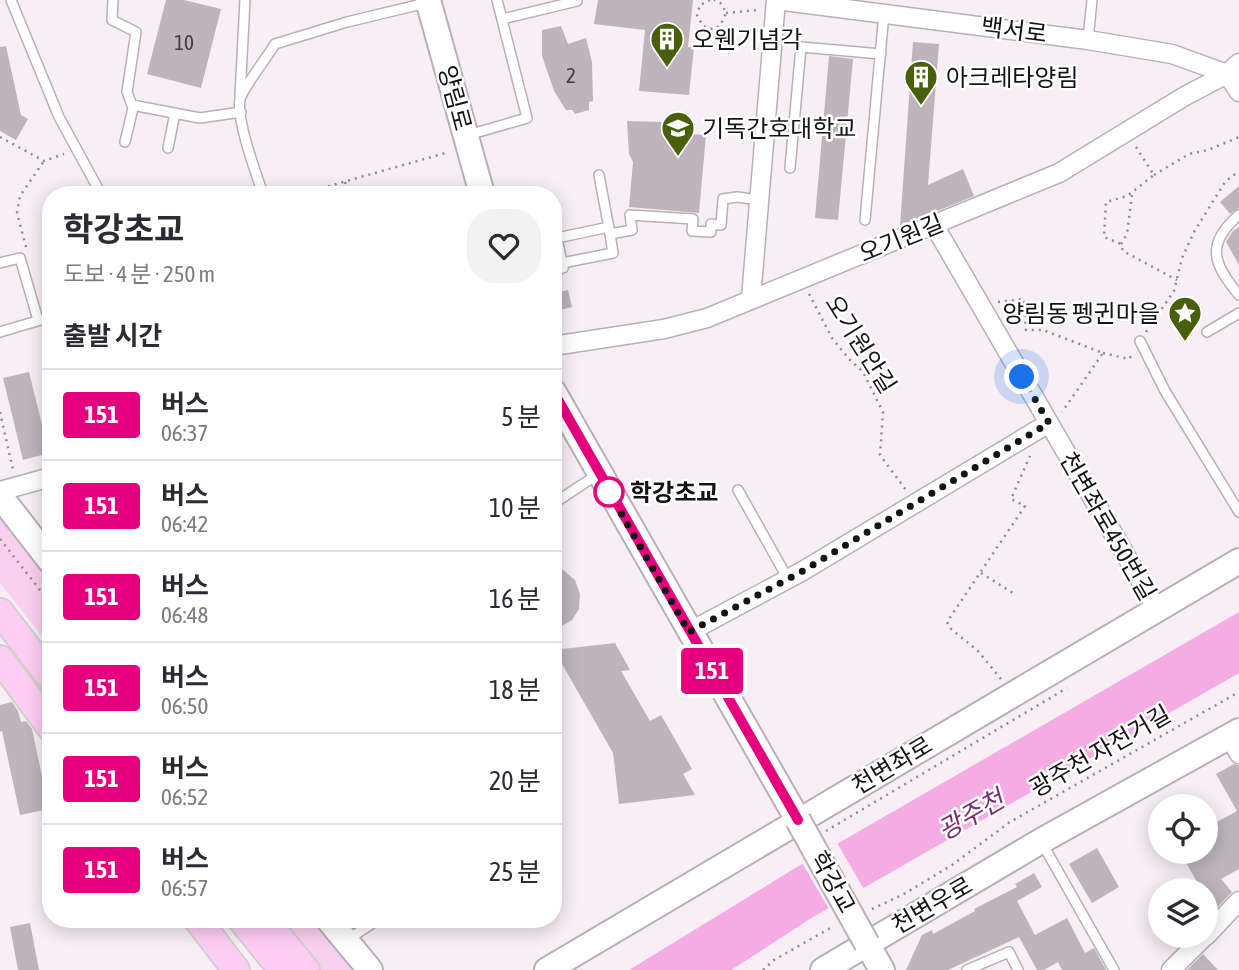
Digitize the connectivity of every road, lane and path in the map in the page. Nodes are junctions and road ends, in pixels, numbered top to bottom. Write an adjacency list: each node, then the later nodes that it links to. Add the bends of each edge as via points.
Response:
1 (11, 0): 27 (lane)
2 (113, 0): 18 (lane, via 112,20 136,32 127,92)
3 (245, 0): 17 (lane)
4 (497, 0): 12 (lane)
5 (712, 0): 10 (path); 10 (path, via 698,10 703,26 720,26)
6 (776, 0): 10 (path, via 756,11); 11 (street, 백서로); 40 (street)
7 (1092, 0): 13 (lane)
8 (432, 1): 17 (lane, via 275,44); 24 (street, 양림로)
9 (577, 1): 12 (lane)
10 (726, 13)
11 (884, 13): 13 (street, 백서로); 14 (lane)
12 (502, 19): 24 (lane, via 527,118)
13 (1088, 40): 15 (street, 백서로)
14 (881, 54): 29 (lane, via 802,47); 42 (lane)
15 (1235, 70): 16 (street); 21 (street, 오기원길)
16 (1239, 92)
17 (240, 98): 19 (lane)
18 (132, 105): 20 (lane); 25 (lane)
19 (240, 112): 20 (lane, via 200,118); 35 (lane)
20 (176, 113): 26 (lane)
21 (1127, 133): 32 (path); 43 (street, 오기원길, via 1059,173)
22 (0, 137): 28 (path)
23 (1239, 137): 32 (path, via 1189,154)
24 (467, 141): 33 (path); 38 (street, 양림로)
25 (125, 142)
26 (168, 148)
27 (77, 149): 28 (path); 34 (lane)
28 (44, 161): 47 (path, via 20,196 17,213 26,246)
29 (790, 168)
30 (1239, 171): 52 (path, via 1225,182 1194,232)
31 (599, 175): 44 (lane)
32 (1154, 175): 39 (path)
33 (345, 182): 36 (path); 37 (path)
34 (97, 186)
35 (260, 186)
36 (330, 186)
37 (346, 186)
38 (480, 186)
39 (1132, 192): 46 (path, via 1127,234); 46 (path, via 1106,202 1104,237)
40 (760, 200): 44 (lane, via 723,199 721,225 711,224 711,232 692,231 693,219 630,215 632,230); 54 (street)
41 (1239, 215): 53 (lane, via 1220,235 1215,250 1223,276)
42 (865, 220)
43 (934, 225): 51 (street, 오기원길); 55 (street, 천변좌로450번길)
44 (610, 231): 45 (lane); 48 (lane, via 613,253)
45 (562, 237)
46 (1121, 244): 52 (path, via 1123,251)
47 (20, 258): 49 (lane); 58 (lane)
48 (562, 262): 50 (lane)
49 (0, 263)
50 (562, 268)
51 (802, 278): 54 (street, 오기원길); 72 (path, 오기원안길, via 832,338 863,372 883,412 880,455)
52 (1177, 280): 61 (path)
53 (1239, 295)
54 (751, 298): 62 (street, 오기원길, via 690,323)
55 (981, 307): 63 (path, via 1024,299 1026,330 1043,330); 66 (street, 천변좌로450번길)
56 (1239, 313): 60 (lane)
57 (42, 319): 58 (lane)
58 (38, 320): 59 (lane)
59 (0, 332)
60 (1207, 332)
61 (1140, 341): 63 (path, via 1129,359); 73 (lane)
62 (562, 344)
63 (1103, 353): 66 (path, via 1060,415)
64 (562, 407): 67 (street)
65 (0, 412): 70 (path, via 10,464)
66 (1045, 425): 72 (street); 77 (path, via 1012,499 1025,506); 81 (street, 천변좌로450번길)
67 (599, 473): 71 (lane); 83 (street)
68 (42, 480): 70 (street)
69 (738, 490): 78 (lane)
70 (6, 491): 75 (street)
71 (562, 499)
72 (915, 501): 78 (street)
73 (1239, 512)
74 (0, 539): 79 (path)
75 (42, 548)
76 (1239, 561): 81 (street, 천변좌로)
77 (981, 573): 80 (path); 90 (path, via 947,622 978,651)
78 (788, 579): 83 (street)
79 (42, 593)
80 (1013, 593)
81 (1157, 609): 90 (street, 천변좌로)
82 (0, 611): 85 (main road); 87 (main road)
83 (689, 632): 93 (street)
84 (0, 642): 89 (main road)
85 (42, 646)
86 (0, 659): 91 (main road)
87 (42, 666)
88 (1239, 692): 96 (path, 광주천 자전거길, via 1010,822 904,894)
89 (42, 693)
90 (1011, 695): 93 (street, 천변좌로)
91 (42, 716)
92 (1236, 740): 94 (street, 천변우로)
93 (798, 820): 106 (street, 학강교, bridge); 113 (street, 천변좌로)
94 (1041, 841): 106 (street, 천변우로); 119 (lane)
95 (1239, 901): 97 (street)
96 (869, 910)
97 (1218, 923)
98 (835, 926): 114 (path)
99 (204, 928): 108 (main road)
100 (227, 928): 109 (main road)
101 (248, 928): 110 (main road)
102 (271, 928): 111 (main road)
103 (335, 928): 105 (street)
104 (366, 928): 105 (lane)
105 (346, 941): 112 (street)
106 (867, 944): 115 (street, 천변우로); 116 (street)
107 (1193, 948): 120 (street)
108 (236, 970)
109 (260, 970)
110 (282, 970)
111 (306, 970)
112 (370, 970)
113 (547, 970)
114 (763, 970)
115 (823, 970)
116 (882, 970)
117 (967, 970): 118 (lane, via 1009,952)
118 (1018, 970)
119 (1114, 970)
120 (1171, 970)

